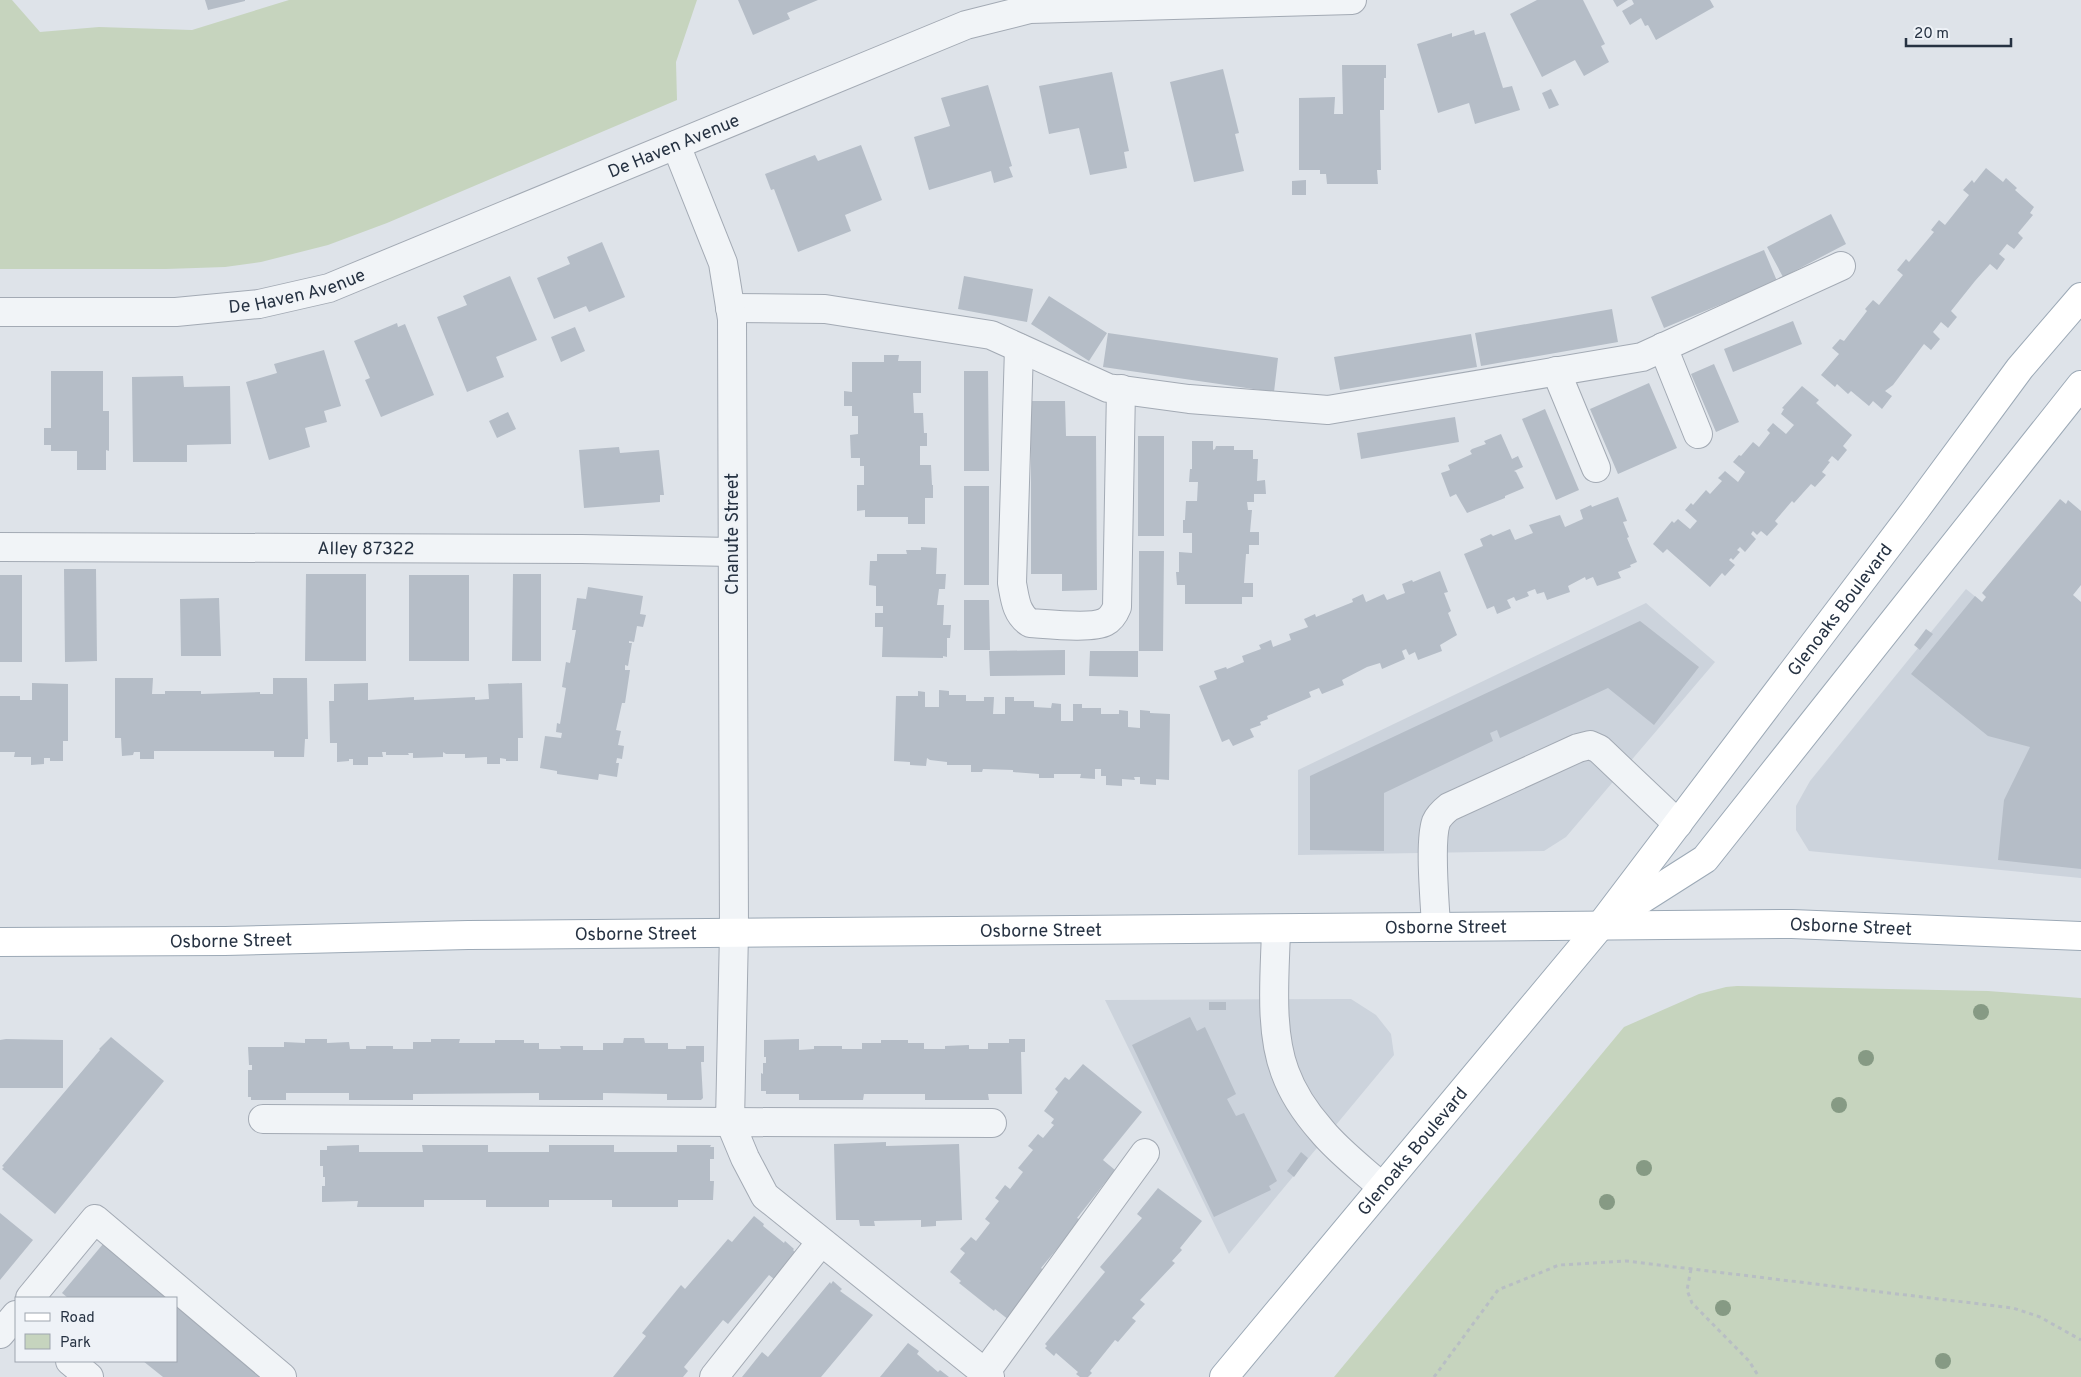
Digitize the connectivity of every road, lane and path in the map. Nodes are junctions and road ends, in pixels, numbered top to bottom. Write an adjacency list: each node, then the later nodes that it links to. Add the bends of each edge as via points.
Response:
1 (1352, 0): 2 (street, De Haven Avenue)
2 (1185, 2): 3 (street, De Haven Avenue, via 1030,9 966,25)
3 (676, 145): 6 (street, Chanute Street, via 723,263); 7 (street, De Haven Avenue, via 330,288 260,304 176,312)
4 (1841, 266): 8 (street)
5 (2081, 297): 17 (main road, Glenoaks Boulevard, via 2020,368)
6 (730, 308): 9 (street, via 825,309 991,335); 16 (street, Chanute Street)
7 (0, 312)
8 (1663, 347): 10 (street, via 1642,357); 13 (street)
9 (1019, 348): 12 (street, via 1108,388); 12 (street, via 1012,583 1015,604 1022,618 1030,624 1094,625 1106,622 1118,607)
10 (1556, 372): 12 (street, via 1328,410 1189,399); 14 (street)
11 (2081, 385): 18 (main road, Glenoaks Boulevard, via 1705,859)
12 (1121, 389)
13 (1698, 434)
14 (1596, 468)
15 (0, 547): 16 (street, Alley 87322)
16 (732, 552): 21 (street, Chanute Street)
17 (1678, 824): 18 (main road, Glenoaks Boulevard); 19 (street, via 1598,749 1590,745 1578,748 1442,813 1436,822 1433,839)
18 (1601, 925): 19 (main road, Osborne Street); 22 (main road, Osborne Street, via 1792,924); 28 (main road, Glenoaks Boulevard)
19 (1436, 927): 20 (main road, Osborne Street)
20 (1276, 929): 21 (main road, Osborne Street); 28 (street, via 1276,1029 1284,1071 1298,1100 1322,1132)
21 (734, 932): 23 (main road, Osborne Street); 25 (street, Chanute Street)
22 (2081, 936)
23 (0, 942)
24 (263, 1119): 25 (street)
25 (730, 1122): 26 (street); 29 (street, via 765,1196)
26 (992, 1123)
27 (1145, 1153): 34 (street)
28 (1382, 1187): 38 (main road, Glenoaks Boulevard)
29 (821, 1242): 34 (street); 37 (street)
30 (1691, 1268): 32 (path, via 2013,1308 2040,1317); 39 (path, via 1626,1261 1589,1262 1559,1265 1524,1278 1498,1290); 40 (path, via 1687,1290 1692,1303 1749,1361)
31 (31, 1297): 36 (street, via 95,1219)
32 (2081, 1340)
33 (71, 1362): 35 (street)
34 (985, 1376)
35 (89, 1377)
36 (282, 1377)
37 (714, 1377)
38 (1224, 1377)
39 (1434, 1377)
40 (1760, 1377)

